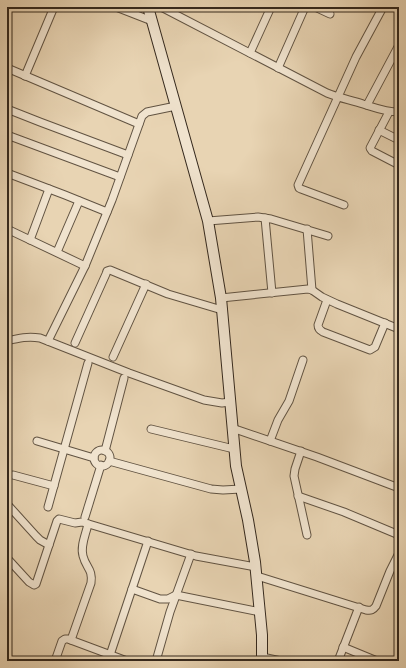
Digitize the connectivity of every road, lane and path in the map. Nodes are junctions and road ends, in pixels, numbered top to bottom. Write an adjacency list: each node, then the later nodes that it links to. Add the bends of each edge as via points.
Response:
1 (54, 7): 15 (street)
2 (116, 7): 10 (street)
3 (148, 7): 10 (street)
4 (161, 7): 12 (street)
5 (271, 7): 12 (street)
6 (305, 7): 14 (street)
7 (315, 7): 9 (street)
8 (383, 7): 16 (street, via 356,57)
9 (330, 14)
10 (152, 21): 18 (street)
11 (399, 46): 17 (street)
12 (250, 53): 14 (street)
13 (7, 68): 15 (street)
14 (278, 68): 16 (street)
15 (25, 76): 22 (street)
16 (338, 98): 17 (street); 32 (street, via 298,185 301,189)
17 (367, 105): 20 (street)
18 (176, 106): 22 (street, via 144,114); 35 (street)
19 (7, 109): 26 (street)
20 (389, 112): 21 (street); 23 (street)
21 (399, 112)
22 (139, 124): 26 (street)
23 (379, 130): 25 (street); 27 (street, via 370,149)
24 (7, 135): 29 (street)
25 (399, 140)
26 (128, 155): 29 (street)
27 (399, 165)
28 (7, 173): 30 (street)
29 (120, 177): 33 (street)
30 (49, 189): 31 (street); 39 (street)
31 (79, 201): 33 (street); 40 (street)
32 (344, 205)
33 (107, 212): 41 (street)
34 (265, 218): 35 (street); 37 (street); 44 (street)
35 (208, 222): 45 (street)
36 (7, 229): 39 (street)
37 (307, 229): 38 (street); 43 (street)
38 (328, 236)
39 (30, 240): 40 (street)
40 (57, 252): 41 (street)
41 (85, 266): 51 (street)
42 (146, 284): 47 (street, via 168,294); 52 (street, via 107,271); 53 (street)
43 (312, 290): 44 (street); 46 (street)
44 (272, 293): 45 (street)
45 (221, 298): 47 (street)
46 (327, 300): 48 (street); 48 (street, via 318,325 323,332 370,350 375,347)
47 (222, 310): 57 (street)
48 (385, 323): 49 (street)
49 (399, 329)
50 (7, 341): 51 (street, via 32,337)
51 (48, 341): 57 (street, via 204,400)
52 (75, 343)
53 (113, 357)
54 (302, 360): 61 (street, via 289,401)
55 (88, 363): 62 (street)
56 (124, 378): 64 (street)
57 (230, 402): 58 (street)
58 (232, 428): 61 (street); 63 (street)
59 (151, 429): 63 (street)
60 (37, 441): 62 (street)
61 (270, 441): 65 (street)
62 (65, 449): 66 (street); 70 (street)
63 (234, 449): 72 (street)
64 (105, 451): 66 (street, via 98,451); 67 (street, via 110,456)
65 (300, 451): 71 (street); 73 (street, via 294,476)
66 (94, 458): 68 (street)
67 (109, 461): 68 (street); 72 (street, via 211,489)
68 (101, 465): 76 (street)
69 (13, 475): 70 (street)
70 (54, 486): 75 (street)
71 (399, 488)
72 (241, 490): 86 (street)
73 (298, 496): 78 (street); 79 (street)
74 (7, 504): 81 (street, via 40,540)
75 (48, 507)
76 (84, 517)
77 (88, 524): 80 (street); 81 (street, via 58,520); 91 (street, via 83,556 92,575 91,583)
78 (307, 535)
79 (399, 535)
80 (148, 542): 83 (street); 87 (street)
81 (49, 545): 84 (street, via 36,584 29,582)
82 (399, 553): 85 (street)
83 (191, 554): 86 (street); 88 (street)
84 (7, 558)
85 (397, 562): 89 (street, via 390,571 374,609)
86 (256, 571): 89 (street); 90 (street)
87 (132, 589): 88 (street, via 160,599); 93 (street)
88 (176, 595): 90 (street); 97 (street)
89 (359, 607): 92 (street)
90 (260, 612): 94 (street)
91 (72, 640): 93 (street); 95 (street, via 62,641)
92 (344, 647): 99 (street); 100 (street)
93 (110, 655): 96 (street)
94 (262, 659): 98 (street)
95 (55, 661)
96 (127, 661)
97 (156, 661)
98 (281, 661)
99 (338, 661)
100 (377, 661)

